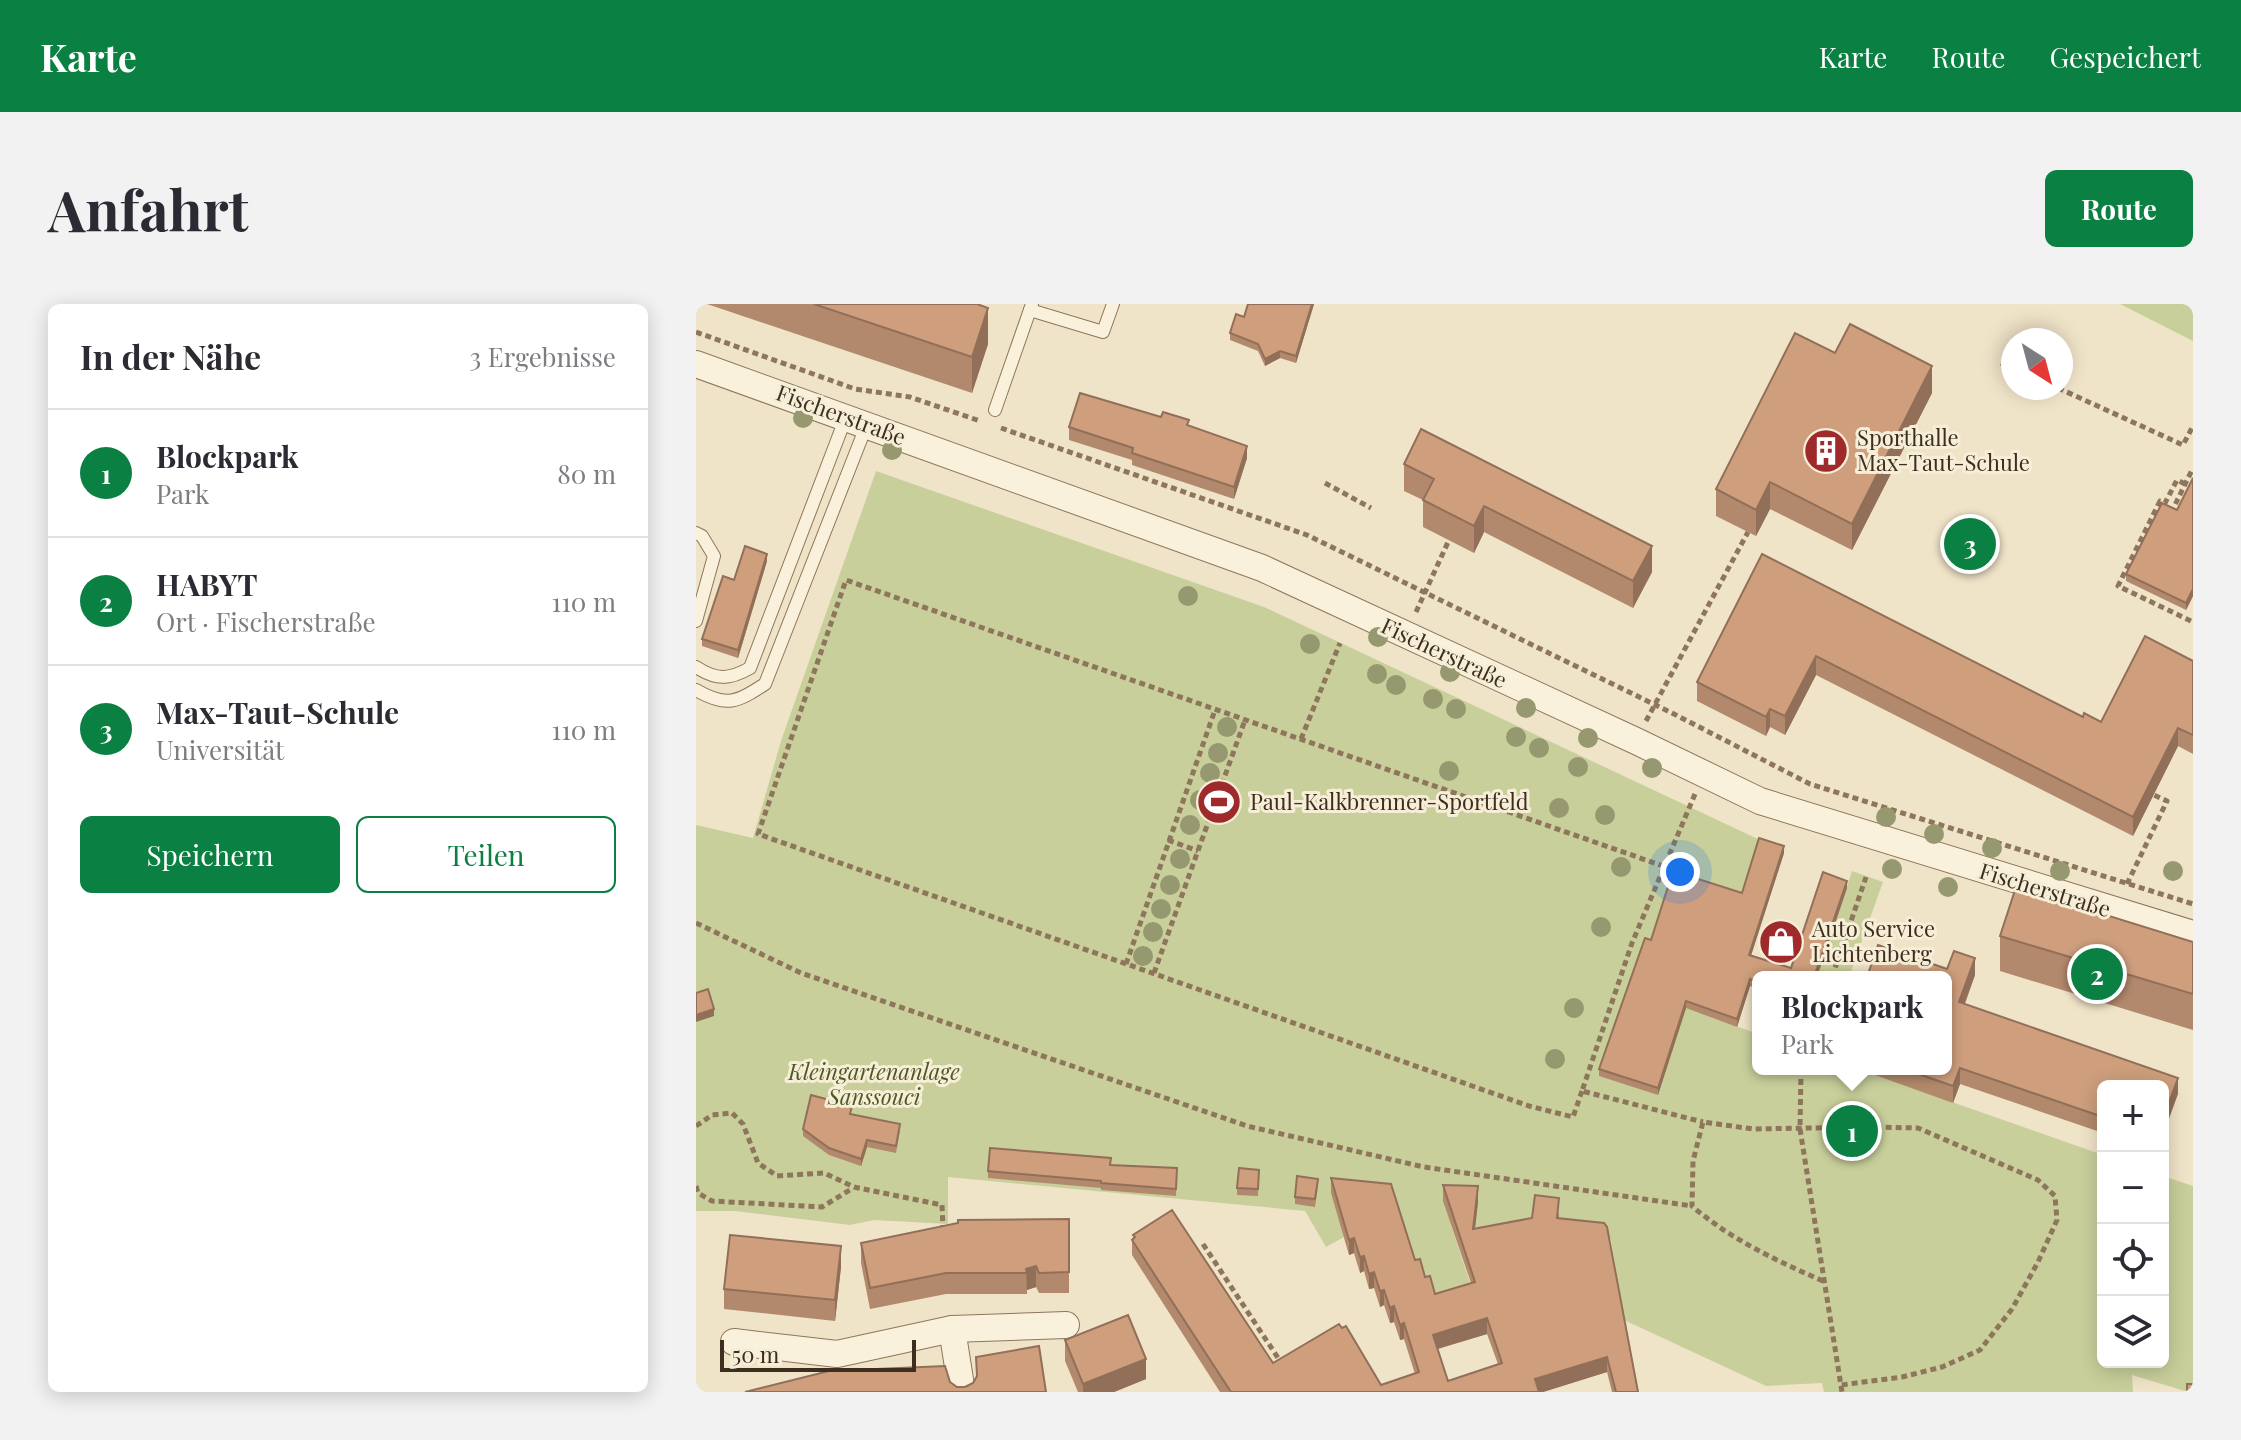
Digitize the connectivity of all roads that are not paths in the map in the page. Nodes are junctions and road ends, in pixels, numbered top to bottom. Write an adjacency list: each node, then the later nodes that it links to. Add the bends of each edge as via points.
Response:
1 (1113, 304): 2 (lane, via 1103,332)
2 (1031, 307): 4 (lane)
3 (696, 364): 5 (street, Fischerstraße)
4 (995, 410)
5 (856, 420): 8 (lane, via 750,668 733,678 712,677); 9 (lane, via 765,684 739,701 711,699); 10 (street, Fischerstraße, via 1262,568 1760,801)
6 (696, 533): 7 (lane, via 714,556)
7 (696, 621)
8 (696, 667)
9 (696, 690)
10 (2193, 934)
11 (1066, 1325): 12 (street)
12 (952, 1329): 13 (street, via 837,1354); 14 (street)
13 (734, 1342)
14 (962, 1392)

